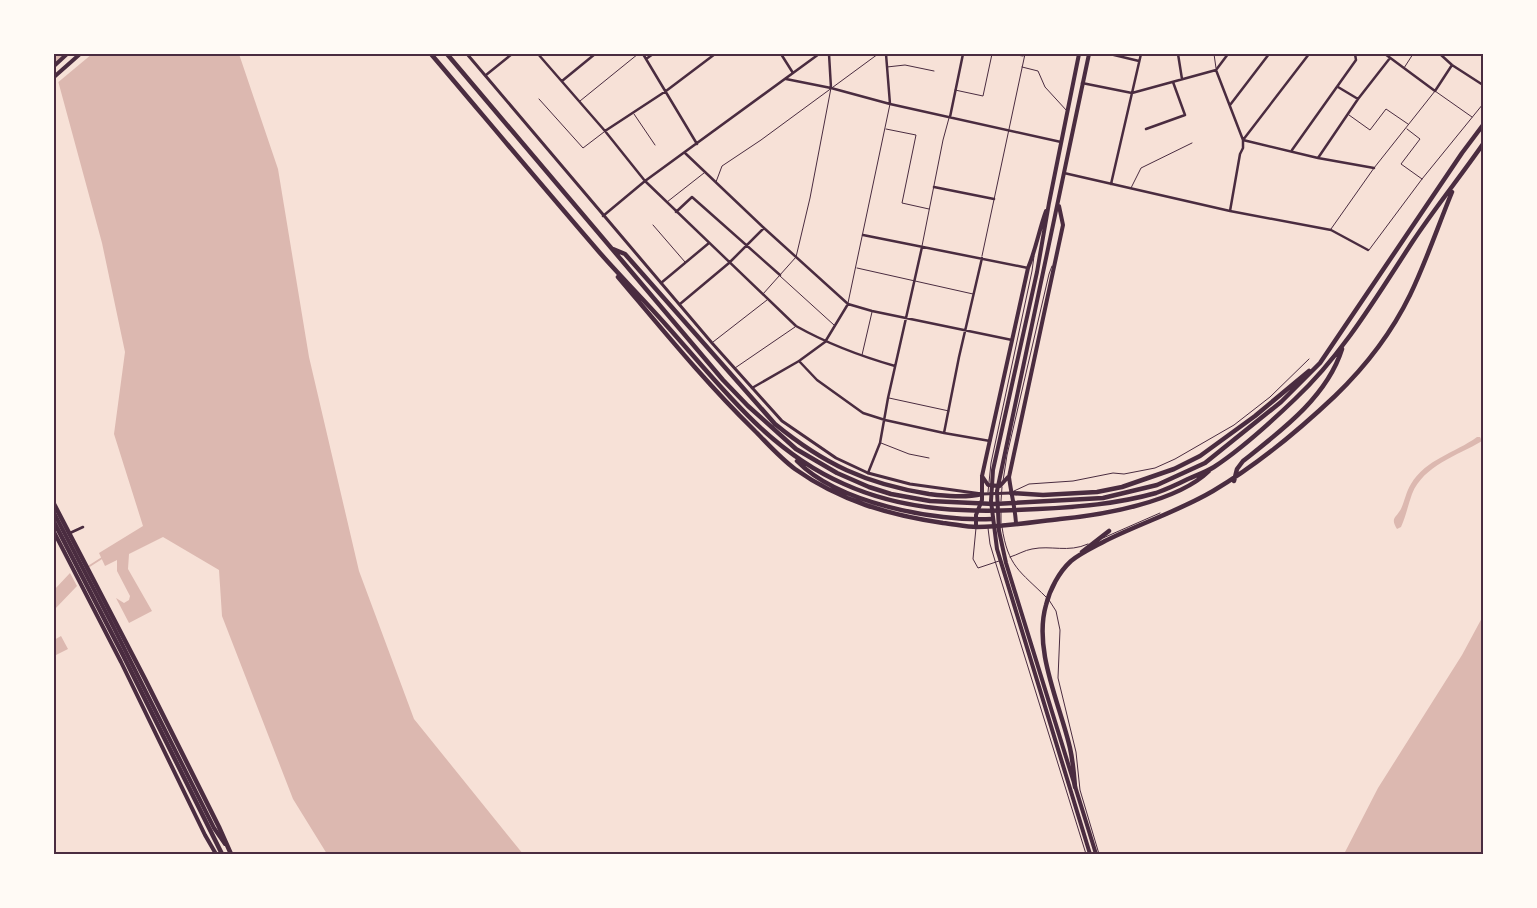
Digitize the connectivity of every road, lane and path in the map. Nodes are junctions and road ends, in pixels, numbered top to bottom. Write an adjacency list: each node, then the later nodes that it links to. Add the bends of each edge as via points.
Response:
1 (68, 54): 39 (main road)
2 (80, 54): 47 (main road)
3 (431, 54): 114 (highway)
4 (447, 54): 112 (highway)
5 (467, 54): 46 (street)
6 (512, 54): 46 (street)
7 (538, 54): 50 (street)
8 (595, 54): 50 (street)
9 (638, 54): 62 (lane)
10 (643, 54): 36 (street)
11 (654, 54): 36 (street)
12 (715, 54): 56 (street)
13 (781, 54): 45 (street)
14 (819, 54): 45 (street)
15 (829, 54): 55 (street)
16 (878, 54): 55 (lane)
17 (886, 54): 41 (street)
18 (963, 54): 57 (street)
19 (992, 54): 57 (lane, via 983,96)
20 (1010, 54): 33 (lane)
21 (1079, 54): 66 (main road)
22 (1089, 54): 52 (main road)
23 (1141, 54): 37 (street)
24 (1178, 54): 49 (street)
25 (1214, 54): 43 (lane)
26 (1228, 54): 43 (street)
27 (1268, 54): 65 (street)
28 (1309, 54): 78 (street)
29 (1355, 54): 54 (street, via 1356,60)
30 (1385, 54): 35 (street)
31 (1413, 54): 42 (lane)
32 (1440, 54): 38 (street)
33 (1024, 55): 40 (lane)
34 (1114, 55): 37 (street)
35 (1390, 58): 42 (street); 61 (street)
36 (646, 59): 56 (street)
37 (1140, 62): 59 (street)
38 (1452, 65): 53 (street); 58 (street)
39 (54, 66)
40 (1022, 66): 66 (lane, via 1038,71 1045,87); 76 (lane)
41 (887, 67): 44 (lane, via 904,65); 63 (street)
42 (1404, 68): 58 (street)
43 (1216, 70): 49 (street); 65 (street)
44 (934, 71)
45 (793, 73): 48 (street)
46 (486, 75): 104 (street)
47 (54, 77)
48 (786, 79): 55 (street); 81 (street)
49 (1182, 79): 51 (street)
50 (562, 81): 62 (street)
51 (1173, 82): 59 (street); 75 (street, via 1185,115)
52 (1082, 83): 59 (street); 89 (main road)
53 (1483, 85)
54 (1338, 87): 61 (street); 84 (street)
55 (831, 88): 63 (street); 92 (lane, via 722,166); 115 (lane)
56 (666, 90): 67 (street); 81 (street)
57 (955, 90): 69 (street)
58 (1435, 91): 70 (lane); 71 (lane)
59 (1132, 93): 93 (street)
60 (539, 99): 77 (lane, via 583,148)
61 (1358, 99): 68 (street)
62 (579, 102): 77 (street)
63 (890, 104): 69 (street); 74 (lane)
64 (1483, 104): 70 (lane)
65 (1230, 105): 78 (street)
66 (1067, 112): 79 (main road)
67 (633, 113): 77 (street); 83 (lane)
68 (1348, 114): 71 (lane, via 1370,130 1386,109); 86 (street)
69 (950, 117): 76 (street); 95 (lane)
70 (1472, 117): 90 (lane)
71 (1409, 125): 73 (lane)
72 (1483, 125): 142 (highway)
73 (1406, 128): 87 (lane); 90 (lane, via 1420,139 1401,164)
74 (885, 129): 101 (lane, via 916,135 902,203); 108 (lane)
75 (1146, 129)
76 (1008, 130): 79 (street); 97 (lane)
77 (605, 131): 91 (street)
78 (1243, 140): 84 (street); 102 (street)
79 (1061, 142): 99 (main road)
80 (1192, 143): 96 (lane, via 1142,168)
81 (697, 144): 85 (street)
82 (1483, 144): 94 (highway)
83 (655, 145)
84 (1292, 150): 86 (street)
85 (685, 153): 88 (street); 91 (street)
86 (1318, 158): 87 (street)
87 (1374, 168): 107 (lane)
88 (705, 172): 92 (street); 98 (lane)
89 (1064, 173): 93 (street); 100 (main road)
90 (1422, 179): 113 (lane)
91 (645, 181): 98 (street); 104 (street)
92 (716, 182): 106 (street)
93 (1111, 184): 96 (street)
94 (1454, 186): 138 (highway); 174 (highway, via 1410,295 1394,324 1375,352 1335,396 1277,446 1213,491 1114,537)
95 (934, 187): 97 (street); 101 (lane)
96 (1131, 188): 102 (street)
97 (994, 199): 117 (lane)
98 (667, 202): 103 (street)
99 (1049, 203): 121 (main road); 121 (main road, via 1041,224)
100 (1058, 204): 116 (main road, via 1063,224); 175 (main road, via 997,491 1001,544 1006,563)
101 (929, 209): 111 (lane)
102 (1230, 210): 107 (street)
103 (676, 212): 109 (street); 110 (street, via 692,197)
104 (603, 216): 124 (street)
105 (652, 225): 118 (lane)
106 (764, 228): 110 (street); 115 (street)
107 (1331, 230): 113 (street)
108 (863, 235): 111 (street); 120 (lane)
109 (709, 243): 118 (street); 119 (street)
110 (747, 246): 119 (street); 122 (street)
111 (922, 247): 117 (street); 123 (street)
112 (611, 248): 142 (highway, via 748,406 796,449 852,481 919,500 1001,504 1103,498 1157,484 1205,463 1281,402); 160 (highway, via 625,254 774,424 800,445 827,462 887,486 954,496)
113 (1368, 250)
114 (602, 255): 152 (highway, via 740,408); 169 (highway, via 736,412 794,468 848,500 906,517)
115 (796, 257): 122 (lane); 129 (street)
116 (1056, 257): 157 (main road); 180 (lane, via 1049,274 1007,455 1000,496 1001,520 1005,547 1011,561 1051,602 1058,617 1060,688 1076,752 1081,795)
117 (982, 258): 121 (street); 126 (street)
118 (685, 263): 124 (street)
119 (729, 263): 125 (street); 128 (street)
120 (856, 268): 123 (lane); 129 (lane)
121 (1033, 271): 135 (main road); 162 (lane, via 991,463); 165 (main road, via 996,456)
122 (780, 275): 125 (lane); 133 (lane)
123 (914, 281): 126 (lane); 131 (street)
124 (661, 283): 128 (street)
125 (763, 294): 127 (street)
126 (974, 294): 134 (street)
127 (768, 299): 132 (street); 137 (lane)
128 (680, 304): 137 (street)
129 (848, 304): 130 (street); 133 (street)
130 (872, 311): 131 (street); 139 (lane)
131 (906, 319): 134 (street); 143 (street)
132 (796, 326): 136 (street); 144 (lane)
133 (835, 326): 136 (street)
134 (966, 330): 135 (street); 147 (street)
135 (1013, 340): 150 (main road)
136 (825, 342): 139 (street); 141 (street)
137 (712, 343): 144 (street)
138 (1343, 345): 154 (highway, via 1295,400); 158 (highway, via 1337,363 1315,395 1298,414 1243,461)
139 (862, 356): 143 (street)
140 (1309, 359): 159 (lane, via 1270,397 1234,425 1197,448 1155,468 1073,481 1028,484)
141 (798, 361): 145 (street); 148 (street, via 848,404)
142 (1320, 363): 159 (highway, via 1200,456 1174,469 1097,492)
143 (895, 366): 146 (street)
144 (734, 368): 145 (street)
145 (752, 388): 155 (street, via 782,421 806,439)
146 (888, 398): 147 (lane); 148 (street)
147 (948, 411): 149 (street)
148 (884, 420): 149 (street); 151 (street)
149 (944, 433): 150 (street)
150 (990, 440): 156 (main road)
151 (880, 443): 153 (lane); 155 (street)
152 (791, 455): 154 (highway, via 830,478 880,498 927,508 980,511 1109,504 1158,492); 165 (highway, via 811,474 858,497 915,514)
153 (929, 458)
154 (1212, 469): 167 (highway, via 1201,479 1164,497 1124,509)
155 (868, 473): 160 (street, via 910,484)
156 (982, 476): 157 (main road, via 988,485 1000,486); 160 (main road)
157 (1008, 477): 159 (main road)
158 (1234, 481)
159 (1011, 493): 160 (street); 167 (main road)
160 (982, 494): 169 (main road)
161 (54, 504): 178 (highway)
162 (988, 511)
163 (54, 513): 172 (main road)
164 (1160, 513): 169 (lane, via 1080,548 1033,549 978,568 973,559)
165 (990, 519): 179 (main road)
166 (54, 522): 177 (highway)
167 (1016, 523): 169 (highway)
168 (84, 527): 172 (street)
169 (976, 527)
170 (54, 532): 173 (main road)
171 (1109, 532): 174 (highway)
172 (66, 535): 173 (street); 178 (main road, via 214,828)
173 (56, 541): 176 (main road, via 84,589)
174 (1071, 561): 175 (highway, via 1048,597 1042,635 1070,748)
175 (1075, 787): 180 (main road)
176 (216, 854)
177 (222, 854)
178 (232, 854)
179 (1088, 854)
180 (1097, 854)

